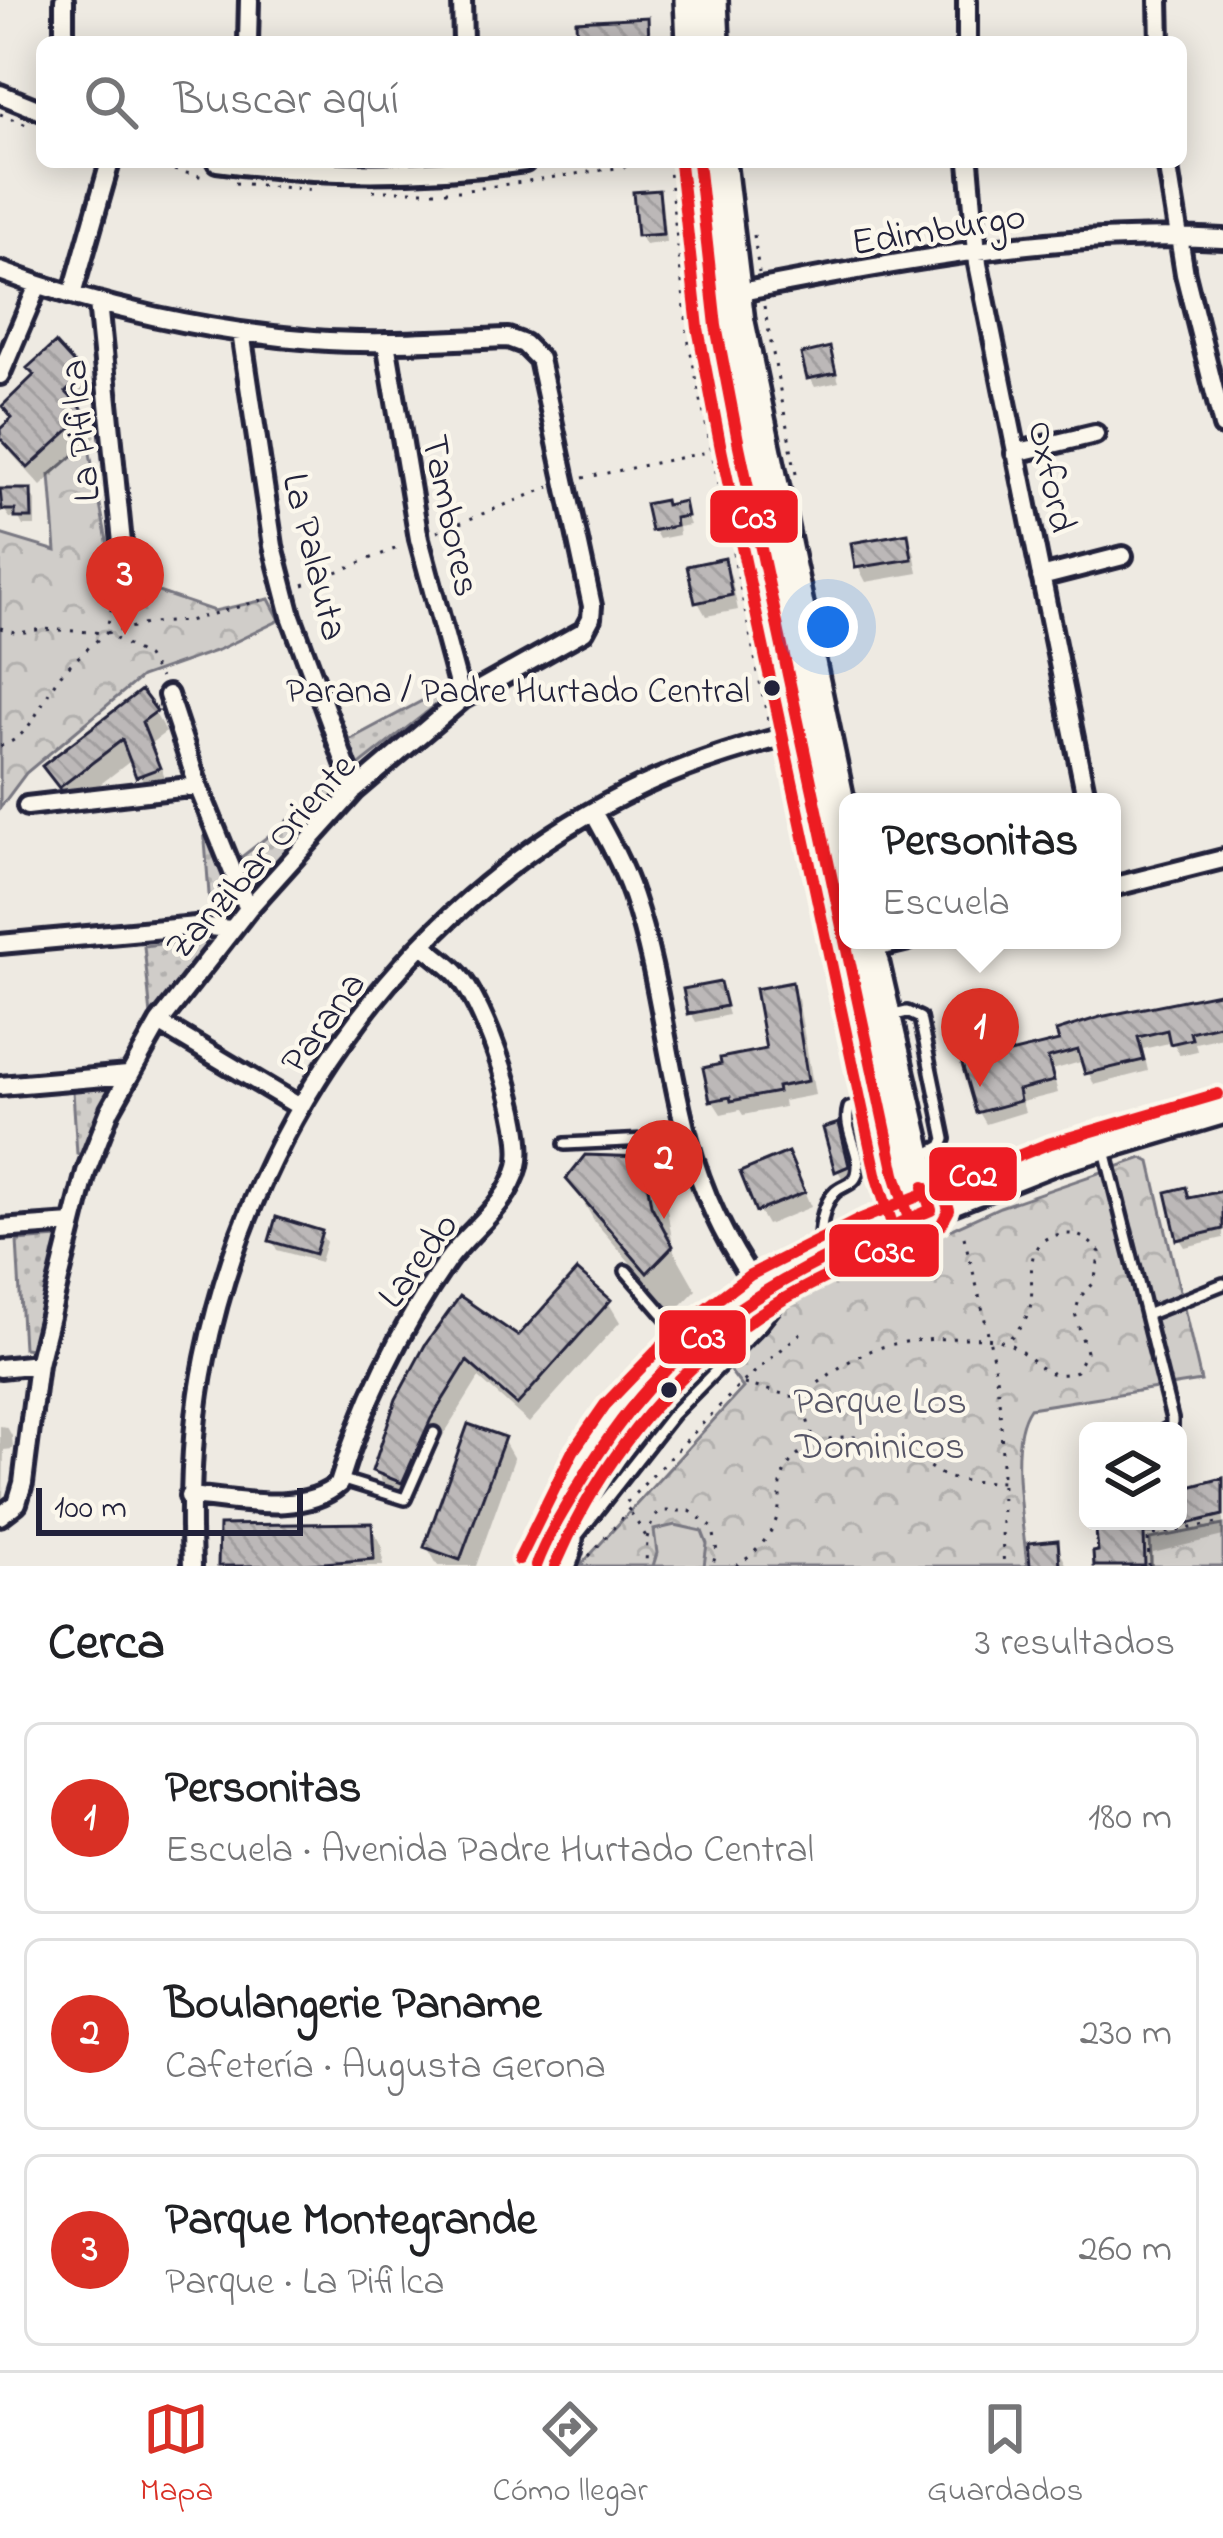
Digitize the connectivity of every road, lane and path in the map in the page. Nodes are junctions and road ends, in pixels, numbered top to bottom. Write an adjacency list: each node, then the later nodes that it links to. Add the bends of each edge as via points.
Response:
1 (64, 0): 8 (street)
2 (249, 0): 9 (street)
3 (462, 0): 10 (street)
4 (689, 0): 11 (main road)
5 (713, 0): 12 (main road)
6 (967, 0): 13 (street)
7 (1159, 0): 14 (street)
8 (64, 36)
9 (248, 36)
10 (463, 36)
11 (692, 36)
12 (716, 36)
13 (967, 36)
14 (1160, 36)
15 (0, 94): 16 (street)
16 (36, 108)
17 (108, 168): 31 (street)
18 (283, 168): 19 (street)
19 (426, 168)
20 (699, 168): 38 (main road, via 716,326)
21 (722, 168): 30 (main road)
22 (969, 168): 27 (street, Oxford)
23 (1168, 168): 25 (street)
24 (752, 219): 30 (path)
25 (1178, 236): 26 (street, Edimburgo); 27 (street, Edimburgo); 36 (street)
26 (1223, 239)
27 (976, 253): 30 (street, Edimburgo); 39 (street, Oxford)
28 (0, 272): 29 (street, Zanzibar Oriente)
29 (38, 285): 31 (street, Zanzibar Oriente); 35 (street)
30 (748, 290): 40 (path); 55 (main road)
31 (72, 295): 32 (street, Zanzibar Oriente)
32 (98, 302): 33 (street, Zanzibar Oriente); 43 (street, La Pifilca)
33 (241, 332): 34 (street, Zanzibar Oriente); 46 (street, La Palauta)
34 (386, 342): 41 (street, Zanzibar Oriente, via 524,344 539,359); 42 (street, Tambores)
35 (0, 375)
36 (1223, 426)
37 (1095, 434): 39 (street)
38 (740, 446): 41 (path); 51 (main road)
39 (1015, 453): 45 (street, Oxford)
40 (796, 475)
41 (566, 481): 42 (path); 50 (street, Zanzibar Oriente, via 591,618 568,643)
42 (419, 539): 46 (path); 50 (street, Tambores)
43 (123, 553): 48 (path)
44 (1123, 556): 45 (street)
45 (1041, 577): 56 (street, Oxford)
46 (284, 592): 48 (path, via 226,613); 54 (street, La Palauta)
47 (0, 628): 48 (path)
48 (106, 633): 49 (path, via 146,657); 52 (path, via 61,675 25,730)
49 (168, 695): 53 (street)
50 (462, 699): 54 (street, Zanzibar Oriente)
51 (799, 733): 58 (street, Parana, via 685,768); 62 (main road)
52 (0, 746)
53 (198, 786): 57 (street); 61 (street)
54 (355, 790): 61 (street, Zanzibar Oriente)
55 (839, 793)
56 (1086, 793)
57 (27, 806)
58 (593, 812): 65 (street, Parana, via 504,873); 74 (street, via 621,865 650,955)
59 (1223, 859): 60 (street)
60 (1121, 885)
61 (248, 909): 63 (street, Zanzibar Oriente)
62 (839, 914)
63 (232, 929): 64 (street); 68 (street, Zanzibar Oriente)
64 (0, 944)
65 (423, 946): 72 (street, Parana, via 369,1006); 97 (street, Laredo, via 459,975 480,1009 517,1124 520,1161 492,1214 451,1256 408,1321)
66 (847, 949): 71 (main road)
67 (871, 949): 77 (main road, via 918,1160)
68 (159, 1023): 69 (street, Zanzibar Oriente); 72 (street)
69 (128, 1075): 70 (street); 78 (street, Zanzibar Oriente)
70 (0, 1085)
71 (880, 1099): 77 (main road); 81 (lane, via 849,1108 858,1172 832,1194)
72 (300, 1106): 99 (street, Parana, via 226,1272 200,1383)
73 (1223, 1112): 76 (main road)
74 (687, 1138): 75 (lane); 84 (street, via 718,1220)
75 (565, 1144)
76 (1104, 1145): 77 (main road); 85 (lane)
77 (920, 1214): 81 (main road)
78 (72, 1224): 79 (street); 90 (street, Zanzibar Oriente)
79 (0, 1229)
80 (964, 1237): 87 (path)
81 (814, 1260): 84 (main road); 105 (lane, via 673,1414)
82 (626, 1271): 88 (lane)
83 (1223, 1284): 85 (lane)
84 (759, 1290): 88 (main road)
85 (1146, 1315): 94 (lane)
86 (802, 1333): 92 (path)
87 (989, 1337): 89 (path); 93 (path, via 877,1346); 98 (path)
88 (689, 1343): 100 (main road, via 620,1416)
89 (1005, 1343): 89 (path, via 1048,1374 1064,1376 1084,1362 1075,1313 1094,1283 1100,1252 1088,1238 1045,1238 1032,1255 1029,1310)
90 (38, 1364): 91 (street); 102 (street, Zanzibar Oriente, via 23,1483 17,1503)
91 (0, 1367)
92 (742, 1383): 93 (path); 101 (path, via 624,1505)
93 (800, 1398): 96 (path)
94 (1172, 1422)
95 (434, 1433): 97 (lane, via 405,1499)
96 (815, 1442): 98 (path, via 876,1438 946,1477); 110 (path, via 793,1459 778,1484 777,1517 753,1556)
97 (340, 1479): 99 (street, via 325,1496 293,1503)
98 (1002, 1482): 111 (path)
99 (189, 1496): 106 (street, Parana)
100 (571, 1497): 105 (main road); 107 (main road)
101 (629, 1510): 104 (path); 105 (path)
102 (0, 1516)
103 (1223, 1522): 112 (path, via 1148,1537)
104 (647, 1538): 108 (path); 109 (path, via 661,1511 691,1511 713,1528)
105 (569, 1561)
106 (192, 1566)
107 (536, 1566)
108 (646, 1566)
109 (712, 1566)
110 (736, 1566)
111 (1004, 1566)
112 (1149, 1566)

